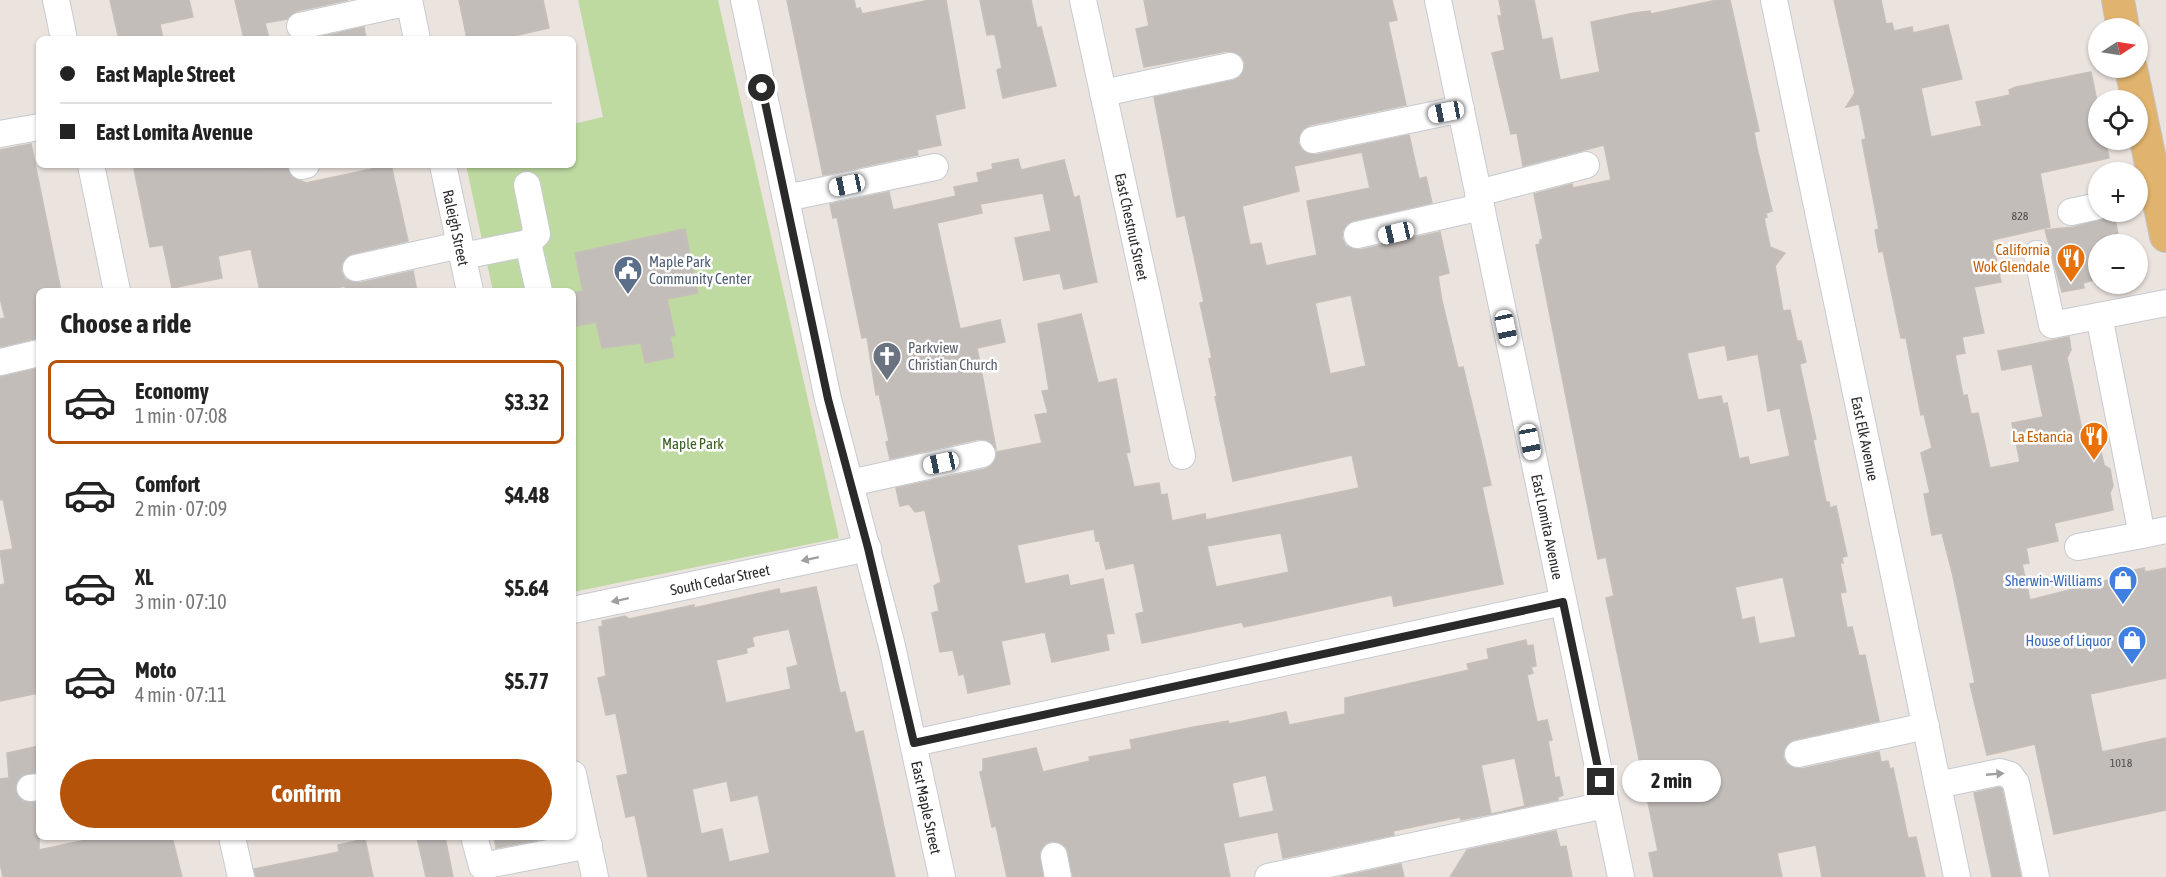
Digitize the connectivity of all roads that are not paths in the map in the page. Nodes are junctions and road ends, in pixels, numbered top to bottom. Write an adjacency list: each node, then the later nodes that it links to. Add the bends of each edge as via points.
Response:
1 (56, 0): 10 (street)
2 (744, 0): 26 (street, East Maple Street)
3 (1083, 0): 14 (street, East Chestnut Street)
4 (1438, 0): 15 (street, East Lomita Avenue)
5 (1774, 0): 51 (street, East Elk Avenue)
6 (2118, 0): 8 (main road)
7 (409, 1): 9 (street); 11 (street)
8 (2121, 18)
9 (300, 26)
10 (63, 36)
11 (416, 36)
12 (1230, 66): 14 (street)
13 (2132, 78): 19 (main road)
14 (1103, 93): 44 (street, East Chestnut Street)
15 (1461, 109): 18 (street); 27 (street, East Lomita Avenue)
16 (36, 128): 17 (street)
17 (0, 134)
18 (1313, 140)
19 (2143, 162)
20 (1586, 165): 27 (street)
21 (935, 167): 26 (street)
22 (92, 168): 36 (street)
23 (445, 168): 33 (street, Raleigh Street)
24 (527, 185): 32 (street, via 537,234)
25 (2148, 197): 30 (main road)
26 (786, 198): 45 (street, East Maple Street, via 828,399)
27 (1481, 205): 31 (street); 49 (street, East Lomita Avenue)
28 (2088, 208): 29 (street)
29 (2071, 212)
30 (2166, 236)
31 (1357, 238)
32 (528, 243): 33 (street); 38 (street)
33 (461, 251): 35 (street); 37 (street, Raleigh Street)
34 (2037, 254): 40 (street, via 2052,325)
35 (356, 268)
36 (116, 288)
37 (469, 288)
38 (538, 288)
39 (2166, 303): 40 (street)
40 (2099, 316): 46 (street)
41 (36, 354): 42 (street)
42 (0, 362)
43 (982, 454): 45 (street)
44 (1182, 456)
45 (850, 483): 48 (street, East Maple Street)
46 (2154, 533): 47 (street)
47 (2078, 547)
48 (868, 548): 50 (street, South Cedar Street, one-way to 50); 52 (street, East Maple Street)
49 (1563, 602): 52 (street); 57 (street, East Lomita Avenue)
50 (576, 609)
51 (1927, 732): 53 (street); 54 (street); 55 (street, East Elk Avenue)
52 (914, 743): 63 (street, East Maple Street)
53 (1798, 754)
54 (1835, 759)
55 (1938, 785): 66 (street, East Elk Avenue); 67 (street, one-way to 67, via 2000,772 2010,775 2016,783)
56 (576, 787): 60 (street)
57 (1605, 804): 64 (street); 65 (street, East Lomita Avenue)
58 (233, 840): 61 (street)
59 (475, 840): 60 (street, via 482,866)
60 (589, 845): 62 (street)
61 (241, 877)
62 (596, 877)
63 (942, 877)
64 (1268, 877)
65 (1621, 877)
66 (1957, 877)
67 (2036, 877)

